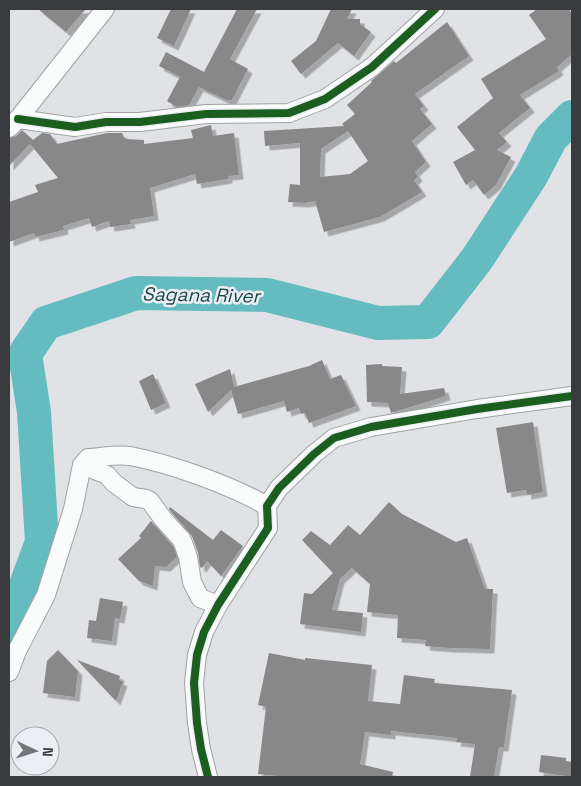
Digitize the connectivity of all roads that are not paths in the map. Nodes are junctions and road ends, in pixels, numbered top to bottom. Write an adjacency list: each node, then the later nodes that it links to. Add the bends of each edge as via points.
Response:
1 (105, 9): 3 (street)
2 (435, 9): 3 (street, via 372,67 325,99 289,113 206,114 75,127)
3 (13, 123)
4 (572, 396): 6 (street, via 477,409 334,438 279,488)
5 (82, 465): 6 (street, via 88,458 128,456 172,467 244,493); 7 (street, via 107,475 133,497 150,501 182,540 192,582 200,598); 8 (street, via 73,508 46,595)
6 (267, 506): 7 (street, via 268,528)
7 (218, 605): 9 (street, via 204,632 194,683 201,749)
8 (9, 672)
9 (208, 777)

